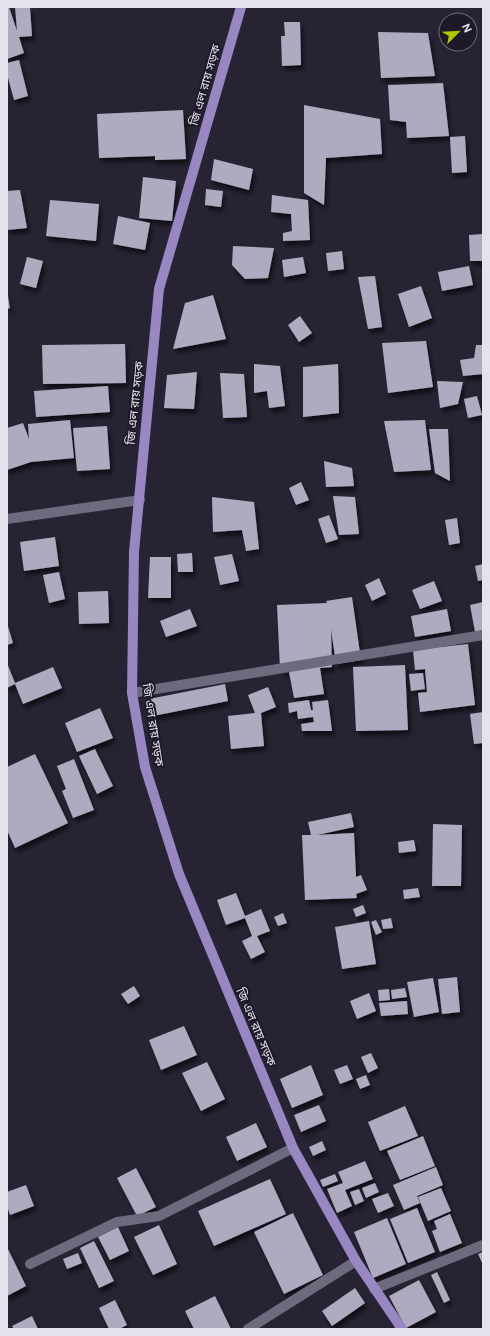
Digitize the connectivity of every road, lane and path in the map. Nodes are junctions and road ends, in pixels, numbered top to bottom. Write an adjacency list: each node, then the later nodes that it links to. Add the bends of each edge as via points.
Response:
1 (241, 7): 2 (main road, জি এল রায় সড়ক, via 159,289)
2 (140, 500): 3 (street); 5 (main road, জি এল রায় সড়ক, via 134,552)
3 (7, 519)
4 (483, 635): 5 (street)
5 (132, 693): 6 (main road, জি এল রায় সড়ক, via 146,767 179,874)
6 (293, 1148): 8 (main road, জি এল রায় সড়ক); 9 (street, via 159,1216 117,1222)
7 (483, 1245): 10 (street)
8 (356, 1261): 10 (main road, জি এল রায় সড়ক); 11 (street)
9 (30, 1264)
10 (374, 1289): 12 (main road, জি এল রায় সড়ক)
11 (248, 1329)
12 (402, 1329)

